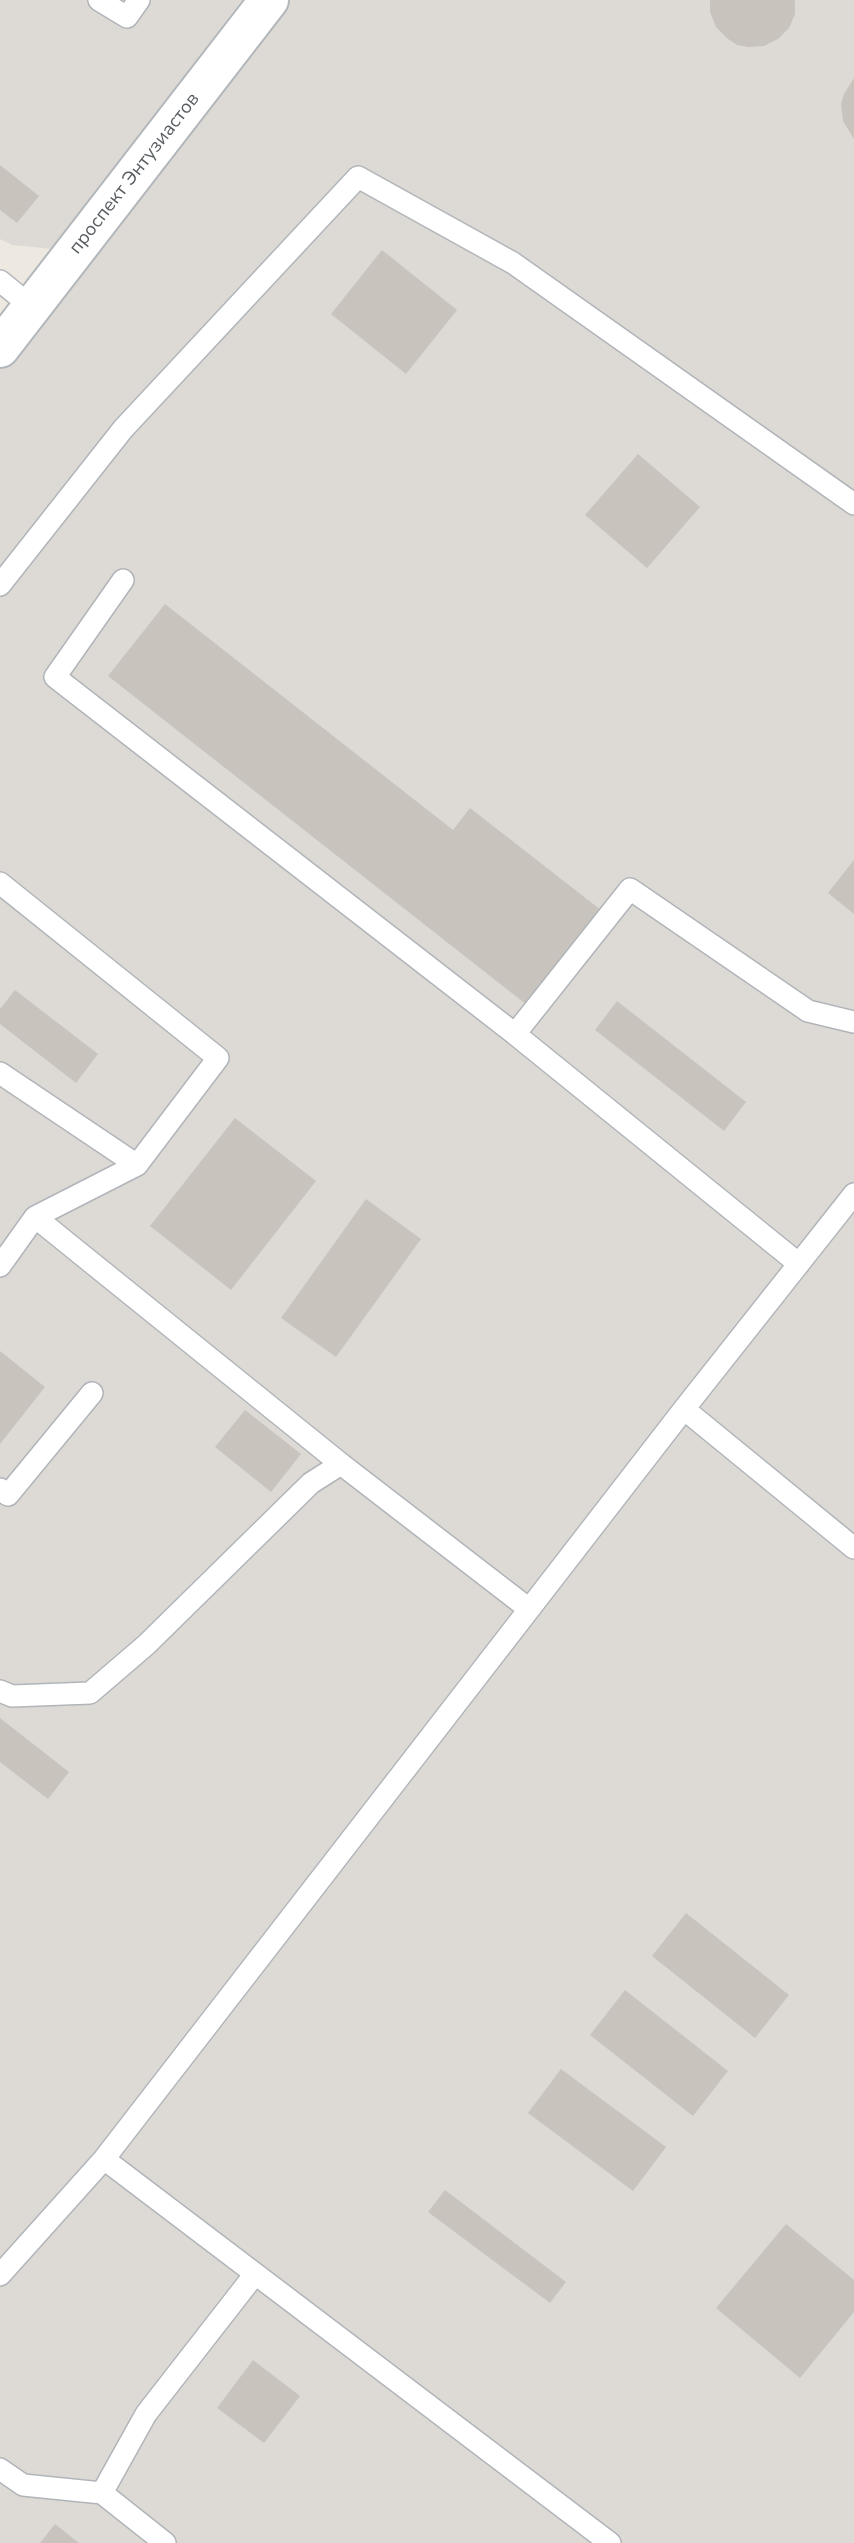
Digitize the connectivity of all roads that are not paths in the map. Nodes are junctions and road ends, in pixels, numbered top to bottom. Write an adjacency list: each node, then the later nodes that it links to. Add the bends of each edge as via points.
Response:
1 (99, 0): 2 (lane, via 127,17)
2 (139, 0)
3 (269, 0): 5 (street, проспект Энтузиастов)
4 (0, 281): 5 (lane)
5 (32, 307): 6 (street, проспект Энтузиастов)
6 (0, 348)
7 (854, 505): 9 (lane, via 513,263 358,177 123,429)
8 (123, 580): 12 (lane, via 55,677)
9 (0, 585)
10 (0, 883): 14 (lane, via 219,1058)
11 (854, 1022): 12 (lane, via 808,1011 630,889)
12 (515, 1034): 17 (lane)
13 (0, 1073): 14 (lane)
14 (137, 1165): 16 (lane)
15 (854, 1194): 17 (lane)
16 (35, 1217): 18 (lane); 21 (lane)
17 (799, 1264): 20 (lane)
18 (0, 1266)
19 (92, 1393): 22 (lane, via 8,1495)
20 (684, 1409): 23 (lane); 24 (lane)
21 (341, 1464): 24 (lane); 25 (lane, via 311,1483 146,1645 90,1693 12,1696)
22 (0, 1489)
23 (854, 1548)
24 (529, 1609): 26 (lane)
25 (0, 1691)
26 (104, 2159): 27 (lane); 28 (lane)
27 (0, 2274)
28 (255, 2274): 30 (lane, via 146,2414); 32 (lane)
29 (0, 2469): 30 (lane, via 23,2485)
30 (102, 2493): 31 (lane)
31 (165, 2543)
32 (610, 2543)

